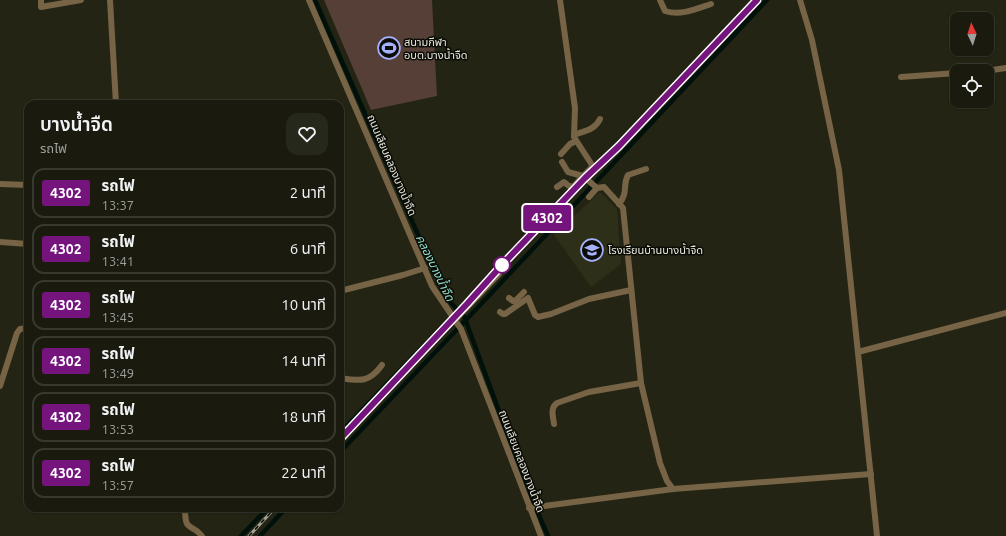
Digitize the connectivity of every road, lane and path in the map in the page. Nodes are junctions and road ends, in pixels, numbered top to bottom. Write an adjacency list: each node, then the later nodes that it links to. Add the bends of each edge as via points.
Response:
1 (41, 0): 2 (street, via 41,7)
2 (81, 0)
3 (110, 0): 13 (street)
4 (309, 0): 28 (street, ถนนเลียบคลองบางน้ำจืด)
5 (560, 0): 15 (street, via 575,108)
6 (660, 0): 8 (street, via 664,11 672,13 684,13)
7 (800, 0): 38 (street, via 812,40 839,170)
8 (711, 4)
9 (1006, 68): 10 (street)
10 (994, 70)
11 (950, 74): 12 (street)
12 (901, 77)
13 (116, 100)
14 (600, 119): 15 (street, via 591,129)
15 (575, 138): 16 (street); 19 (street, via 592,165)
16 (561, 154)
17 (562, 162): 19 (street, via 568,172)
18 (646, 170): 25 (street, via 628,175 625,195)
19 (583, 176): 22 (street, via 573,187 564,182); 23 (street)
20 (0, 184): 21 (street)
21 (24, 185)
22 (557, 187)
23 (596, 187): 24 (street); 25 (street, via 605,188)
24 (589, 197)
25 (619, 204): 31 (street, via 624,215)
26 (0, 242): 27 (street)
27 (24, 244)
28 (425, 268): 30 (street); 46 (street, ถนนเลียบคลองบางน้ำจืด, via 435,291 462,329)
29 (499, 274): 36 (street)
30 (344, 290)
31 (631, 290): 32 (street, via 589,299 538,317); 41 (street)
32 (524, 293): 33 (street, via 514,301); 34 (street, via 505,314)
33 (510, 298)
34 (500, 312)
35 (1006, 313): 38 (street)
36 (457, 318)
37 (24, 328): 42 (street, via 17,333)
38 (858, 352): 44 (street)
39 (382, 365): 40 (street, via 366,380)
40 (344, 378)
41 (641, 383): 43 (street, via 590,392 557,403 552,412); 45 (street, via 660,463)
42 (0, 386)
43 (554, 424)
44 (871, 474): 45 (street); 50 (street)
45 (673, 489): 46 (street)
46 (530, 507): 49 (street, ถนนเลียบคลองบางน้ำจืด)
47 (185, 512): 48 (street, via 186,523)
48 (202, 536)
49 (541, 536)
50 (877, 536)

